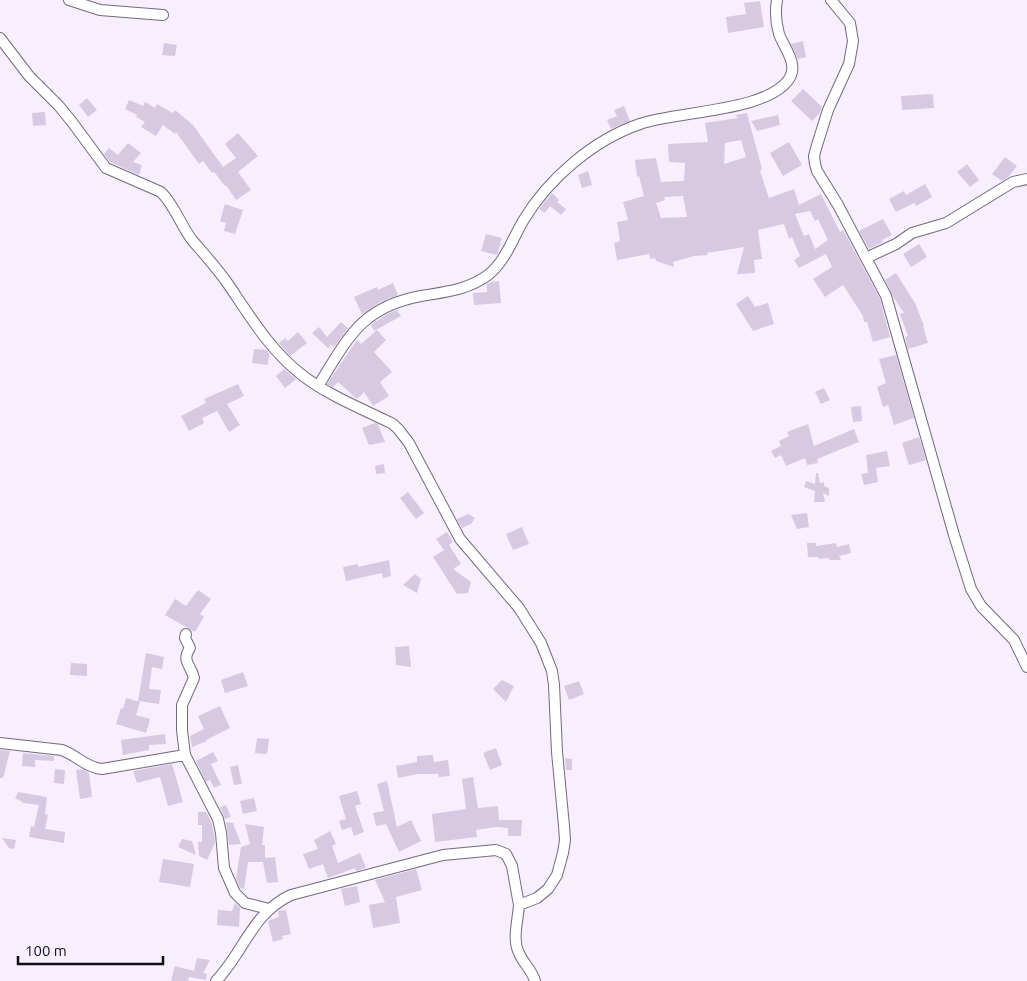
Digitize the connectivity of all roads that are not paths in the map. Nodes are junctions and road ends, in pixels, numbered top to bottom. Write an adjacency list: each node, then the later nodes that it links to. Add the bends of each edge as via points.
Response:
1 (69, 0): 4 (street, via 100,10)
2 (777, 0): 8 (street, via 776,19 793,70 785,84 761,98 652,120 604,139 546,189 490,273 457,290 403,300 368,316 342,347)
3 (831, 0): 7 (street, via 850,24 853,41 849,64 828,110 817,145 815,164)
4 (163, 15)
5 (0, 38): 8 (street, via 28,76 59,106 106,168 161,192 167,198 188,234 229,285 265,338 301,375)
6 (1027, 179): 7 (street, via 1013,182 946,223 912,233)
7 (866, 258): 10 (street, via 886,296 971,589 981,606 1014,640)
8 (318, 386): 13 (street, via 393,424 404,436 460,539 519,608 548,658 554,685 565,840 556,875 548,889 537,898)
9 (186, 634): 12 (street, via 190,648 186,659 194,678 182,705)
10 (1027, 667)
11 (0, 743): 12 (street, via 62,750 102,769)
12 (185, 755): 14 (street, via 218,819 224,868 234,893 245,903)
13 (519, 905): 14 (street, via 510,860 506,854 496,850 443,856 291,895); 16 (street, via 517,948)
14 (269, 909): 15 (street)
15 (216, 981)
16 (535, 981)

